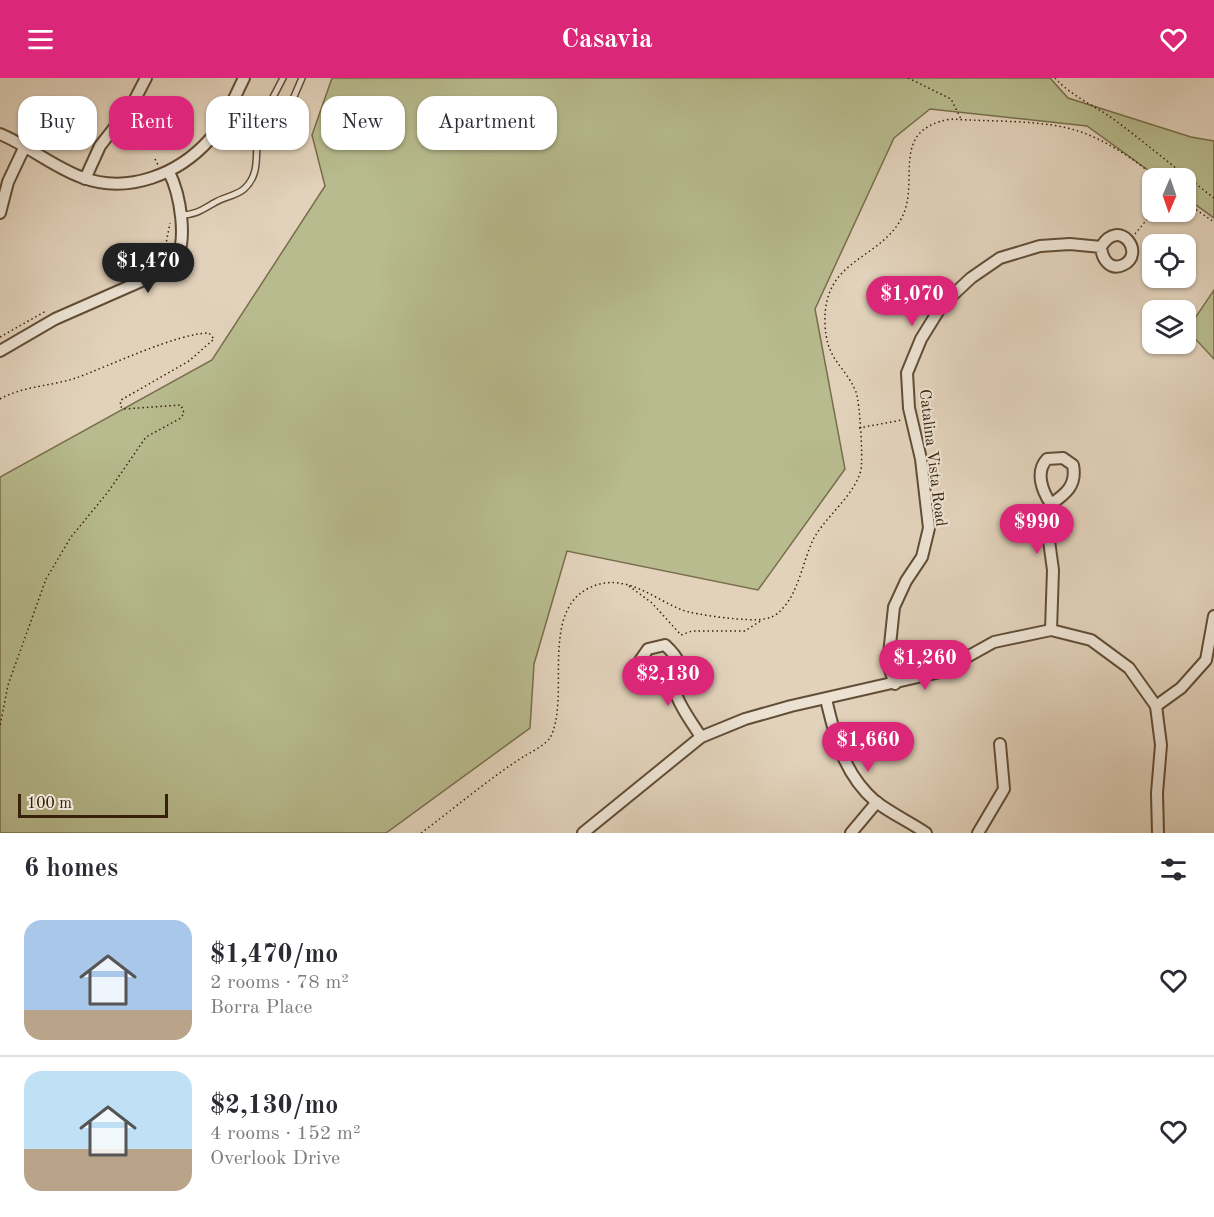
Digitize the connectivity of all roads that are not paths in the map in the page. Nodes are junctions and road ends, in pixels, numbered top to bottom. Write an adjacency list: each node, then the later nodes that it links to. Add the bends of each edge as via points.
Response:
1 (146, 78): 11 (street, via 132,105 100,146)
2 (244, 78): 10 (street, via 212,137 193,156)
3 (284, 78): 13 (lane, via 260,125 258,160 250,182 243,190 194,215)
4 (302, 78): 5 (lane)
5 (294, 96)
6 (0, 134): 7 (street)
7 (18, 143)
8 (23, 150): 12 (street, via 8,182)
9 (31, 150): 11 (street)
10 (164, 174): 11 (street, via 142,182 111,184); 13 (street, via 180,202)
11 (85, 179)
12 (0, 213)
13 (176, 218): 15 (street, via 179,248 174,265 55,319)
14 (1101, 247): 14 (street, Catalina Vista Road, via 1102,258 1110,265 1120,266 1129,261 1133,251 1130,241 1122,236 1113,235); 20 (street, Catalina Vista Road, via 1040,246 1000,258 942,305 921,339 907,373 929,528 922,557 894,607 888,664)
15 (0, 351)
16 (1051, 504): 18 (street, via 1047,526 1053,570)
17 (1214, 616): 19 (street)
18 (1051, 630): 20 (street, via 994,642 940,672); 23 (street, via 1091,640 1129,668)
19 (1210, 662): 23 (street)
20 (895, 684): 22 (street)
21 (675, 691): 21 (street, via 641,678 639,662 648,649 665,645 678,657); 24 (street)
22 (826, 699): 24 (street, via 745,719); 26 (street, via 844,759 858,784)
23 (1156, 706): 31 (street, via 1161,745)
24 (701, 737): 27 (street)
25 (1000, 744): 30 (street, via 1004,789)
26 (877, 802): 28 (street); 29 (street)
27 (583, 833)
28 (850, 833)
29 (926, 833)
30 (978, 833)
31 (1158, 833)

